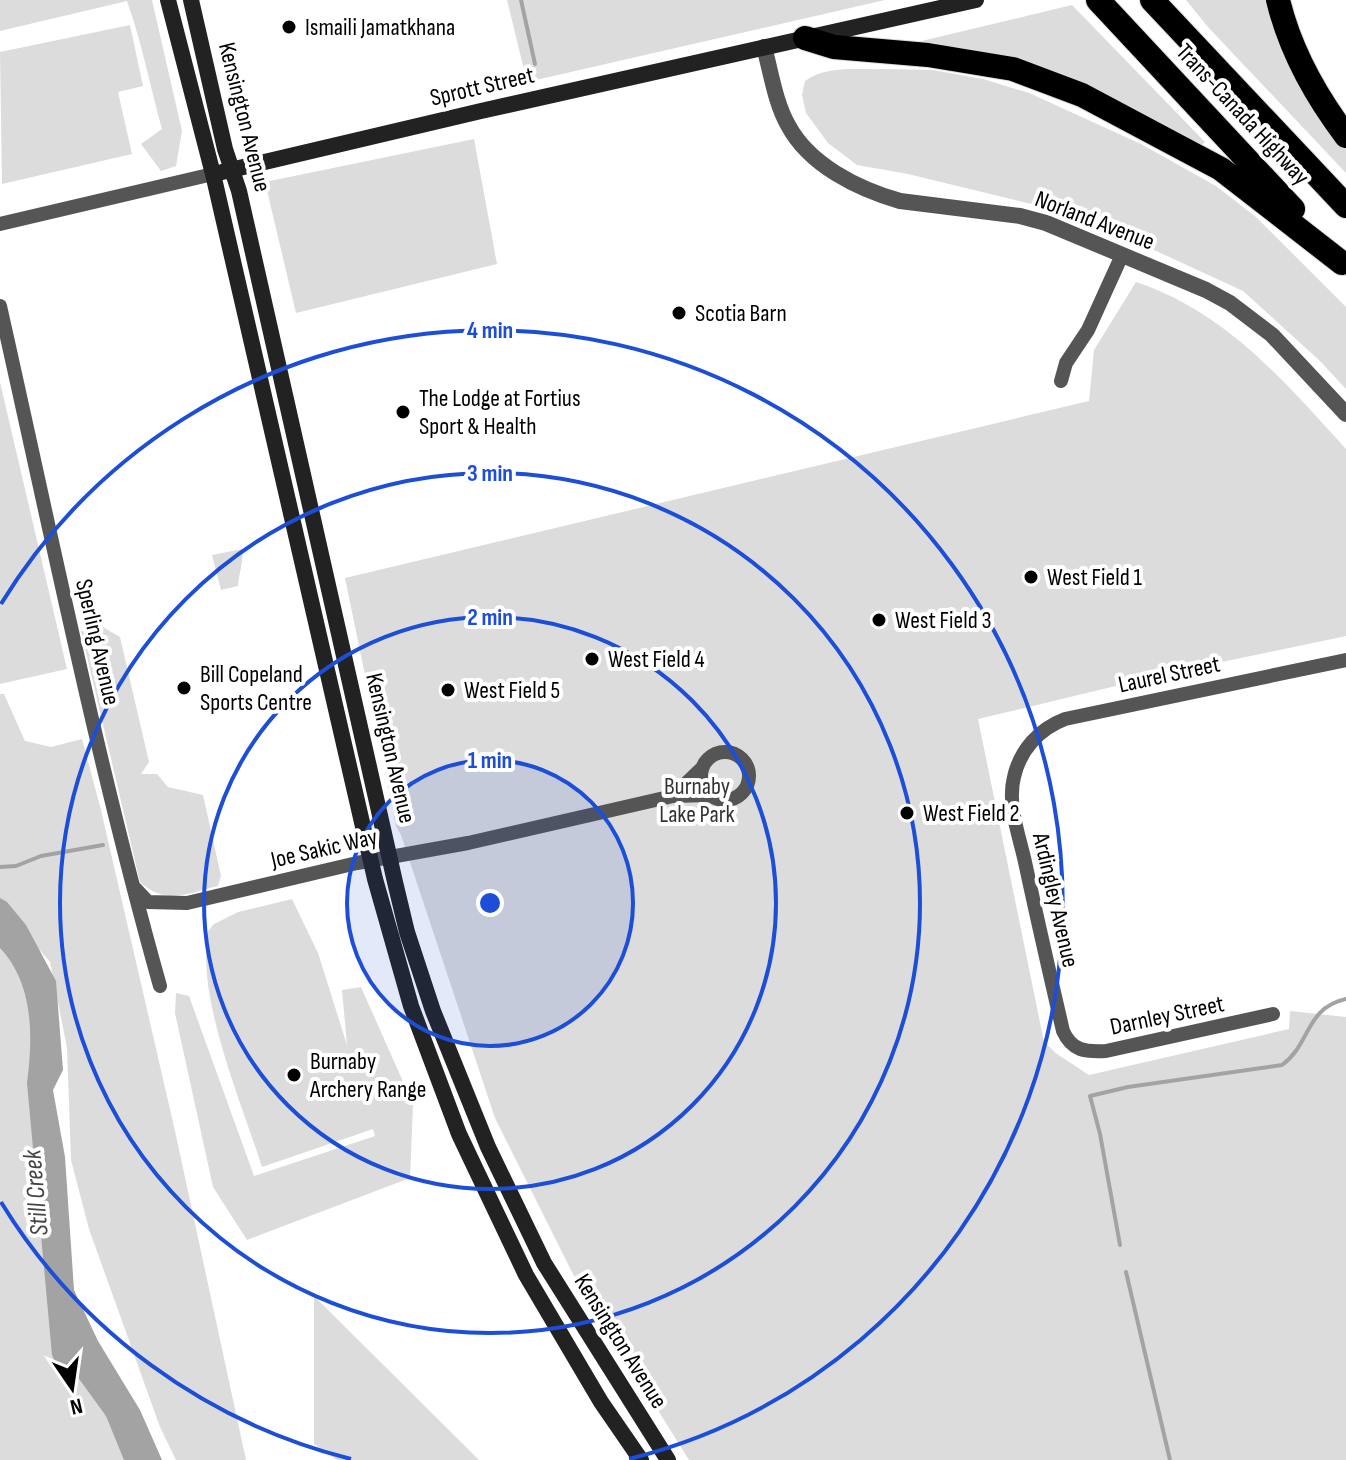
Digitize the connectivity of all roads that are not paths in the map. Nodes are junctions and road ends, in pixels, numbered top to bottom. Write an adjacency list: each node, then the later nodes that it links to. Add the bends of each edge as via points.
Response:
1 (168, 0): 11 (main road, Kensington Avenue)
2 (191, 0): 10 (main road, Kensington Avenue)
3 (976, 0): 7 (main road, Sprott Street)
4 (1098, 0): 15 (highway, Trans-Canada Highway)
5 (1152, 0): 12 (highway, Trans-Canada Highway)
6 (1278, 0): 9 (highway, via 1306,74)
7 (805, 38): 8 (main road, Sprott Street); 15 (highway, via 834,47 1013,69 1082,95 1221,169)
8 (764, 47): 10 (main road, Sprott Street); 14 (street, Norland Avenue, via 788,126 812,155 847,179 900,201 1046,223)
9 (1346, 136)
10 (232, 170): 11 (main road, Sprott Street); 24 (main road, Kensington Avenue)
11 (213, 174): 13 (street, Sprott Street); 25 (main road, Kensington Avenue)
12 (1346, 206)
13 (0, 224)
14 (1122, 255): 17 (street); 18 (street, Norland Avenue, via 1206,290 1245,314 1272,335)
15 (1344, 266)
16 (0, 306): 26 (street, Sperling Avenue)
17 (1061, 381)
18 (1346, 414)
19 (1346, 660): 20 (street, Laurel Street, via 1065,719 1032,741)
20 (1019, 761): 29 (street, Ardingley Avenue, via 1013,808 1063,1031)
21 (702, 768): 22 (street); 22 (street, Joe Sakic Way, via 710,757 725,751 740,757 749,770 747,785 737,797 721,800); 23 (street, Joe Sakic Way)
22 (710, 795): 23 (street, Joe Sakic Way)
23 (673, 796): 24 (street, Joe Sakic Way)
24 (390, 856): 25 (street, Joe Sakic Way); 31 (main road, Kensington Avenue, via 429,998 488,1147 544,1263)
25 (371, 860): 26 (street, Joe Sakic Way, via 187,903 148,902); 30 (main road, Kensington Avenue, via 411,1006 459,1134 526,1275)
26 (132, 885): 27 (street, Sperling Avenue)
27 (160, 986)
28 (1273, 1014): 29 (street, Darnley Street, via 1106,1051)
29 (1071, 1046)
30 (641, 1460)
31 (668, 1460)

